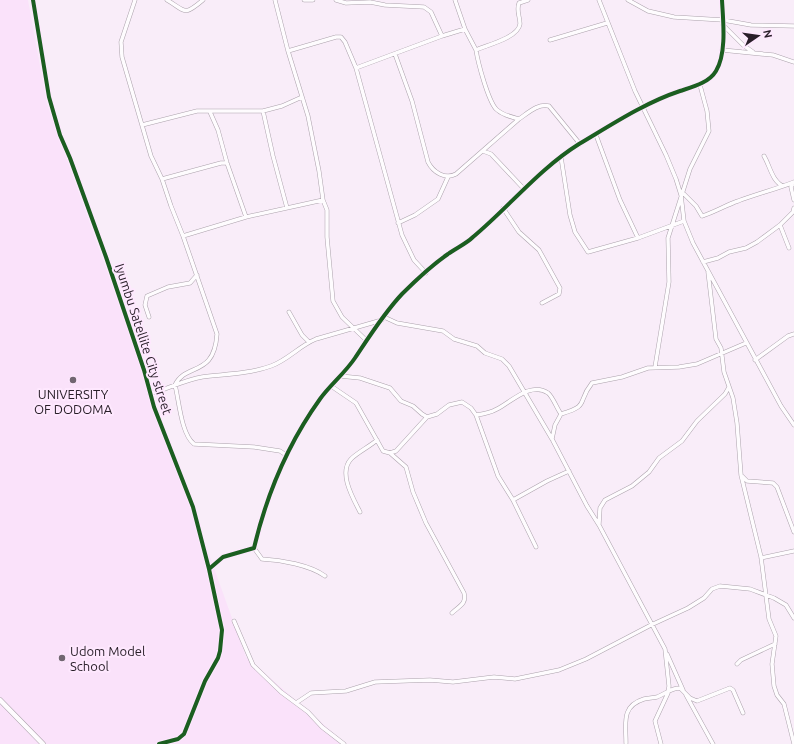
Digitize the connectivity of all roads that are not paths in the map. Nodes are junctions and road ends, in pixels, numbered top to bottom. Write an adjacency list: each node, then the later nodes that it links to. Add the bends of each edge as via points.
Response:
1 (33, 0): 81 (street, Iyumbu Satellite City street, via 49,97 60,135 108,261)
2 (136, 0): 34 (street, via 121,42 122,57)
3 (167, 0): 4 (street, via 183,11 188,11)
4 (203, 0)
5 (275, 0): 23 (street)
6 (304, 0): 7 (street)
7 (313, 0)
8 (336, 0): 19 (street, via 346,3 370,2 385,6 424,7 431,12)
9 (456, 0): 18 (street)
10 (528, 0): 21 (street, via 519,3 516,9 520,24 518,30 511,36)
11 (599, 0): 15 (street)
12 (628, 0): 14 (street, via 639,8 656,14 695,20)
13 (722, 0): 14 (street)
14 (723, 20): 16 (street); 17 (street, via 751,25)
15 (607, 23): 20 (street); 30 (street)
16 (723, 25): 22 (street); 24 (street)
17 (794, 26)
18 (465, 29): 19 (street); 21 (street)
19 (442, 36): 25 (street)
20 (550, 40)
21 (476, 50): 33 (street, via 478,64 495,108 511,118)
22 (722, 50): 24 (street); 28 (street, via 716,71)
23 (288, 51): 27 (street, via 341,37); 29 (street)
24 (754, 52): 26 (street)
25 (395, 54): 27 (street); 41 (street, via 412,101 428,162 431,168)
26 (794, 62)
27 (356, 68): 55 (street)
28 (700, 85): 30 (street); 46 (street, via 709,130 690,169)
29 (302, 97): 31 (street); 47 (street, via 313,140)
30 (643, 108): 35 (street); 46 (street)
31 (263, 111): 32 (street); 49 (street)
32 (210, 112): 34 (street, via 197,111); 40 (street)
33 (519, 119): 36 (street, via 538,107 549,106); 37 (street)
34 (142, 125): 42 (street, via 151,156)
35 (596, 135): 36 (street); 59 (street, via 617,192)
36 (580, 144): 39 (street)
37 (483, 151): 41 (street, via 456,174); 45 (street, via 491,154)
38 (764, 156): 44 (street, via 773,177)
39 (561, 157): 45 (street); 59 (street, via 570,215 575,232 588,252)
40 (227, 163): 42 (street); 53 (street)
41 (448, 177): 55 (street, via 438,199)
42 (162, 179): 58 (street)
43 (794, 182): 44 (street); 48 (street, via 791,187)
44 (782, 186): 46 (street, via 702,216 696,206)
45 (524, 189): 50 (street)
46 (682, 193): 54 (street); 57 (street)
47 (323, 200): 49 (street); 69 (street, via 328,214 327,237 333,301)
48 (794, 200)
49 (287, 208): 53 (street)
50 (503, 208): 63 (street, via 473,238 448,253); 65 (street, via 519,232 539,250 560,288 559,294)
51 (794, 208): 52 (street)
52 (794, 212): 56 (street)
53 (246, 217): 58 (street)
54 (684, 221): 57 (street); 61 (street)
55 (398, 223): 63 (street, via 406,246)
56 (780, 225): 60 (street); 61 (street, via 746,248)
57 (672, 226): 59 (street); 76 (street, via 668,238 669,282)
58 (183, 236): 64 (street)
59 (638, 238)
60 (789, 248)
61 (703, 262): 62 (street)
62 (708, 272): 73 (street); 74 (street, via 716,339)
63 (426, 273): 68 (street, via 402,295)
64 (197, 275): 67 (street, via 190,283 168,287 147,296 145,305); 78 (street, via 217,334 216,347 203,367 181,377)
65 (542, 303)
66 (289, 312): 72 (street)
67 (149, 317)
68 (383, 319): 69 (street); 71 (street); 82 (street, via 444,331 454,339 477,346 485,353 502,359 509,366)
69 (352, 328): 71 (street); 72 (street)
70 (794, 334): 75 (street)
71 (366, 340): 77 (street)
72 (309, 342): 78 (street, via 287,359 267,367 202,377)
73 (746, 343): 74 (street); 75 (street)
74 (722, 353): 76 (street, via 686,366); 80 (street)
75 (755, 360): 86 (street)
76 (656, 368): 83 (street, via 592,383 578,409)
77 (340, 376): 79 (street); 85 (street, via 360,378 390,388 401,401 413,406)
78 (175, 385): 81 (street); 90 (street, via 188,437 194,444 254,447 280,451)
79 (330, 386): 87 (street, via 356,403); 90 (street, via 316,404)
80 (729, 387): 92 (street, via 737,423); 95 (street, via 682,441 659,458 649,472 632,486 605,500 600,508)
81 (150, 394): 101 (street, Iyumbu Satellite City street, via 193,507)
82 (524, 394): 83 (street, via 538,390 549,394); 84 (street, via 508,400 488,414); 88 (street)
83 (561, 414): 88 (street, via 555,425)
84 (476, 415): 85 (street, via 462,402); 93 (street, via 498,476)
85 (427, 417): 89 (street, via 396,451)
86 (794, 425)
87 (377, 440): 89 (street, via 383,451); 94 (street, via 352,458 346,469 349,489)
88 (552, 440): 91 (street)
89 (390, 453): 104 (street, via 406,467 426,523 464,593 464,603)
90 (286, 455): 98 (street, via 268,496)
91 (569, 471): 93 (street); 95 (street)
92 (741, 475): 96 (street, via 747,481 773,483 777,487); 100 (street)
93 (513, 500): 97 (street)
94 (360, 512)
95 (600, 525): 107 (street)
96 (794, 532)
97 (536, 547)
98 (254, 548): 101 (street, via 223,557); 102 (street, via 262,559 318,571)
99 (794, 551): 100 (street)
100 (761, 558): 103 (street)
101 (209, 569): 118 (street, Iyumbu Satellite City street, via 222,630 218,658 205,681 184,734 178,739)
102 (325, 576)
103 (766, 594): 105 (street, via 786,605); 107 (street, via 743,588 715,587 688,608); 108 (street, via 769,619 776,636)
104 (452, 613)
105 (794, 618)
106 (234, 621): 114 (street, via 253,665)
107 (651, 625): 109 (street); 114 (street, via 586,659 559,670 524,678 452,682 375,682 346,691 312,693)
108 (775, 644): 110 (street); 122 (street, via 772,664 774,686 784,704)
109 (665, 649): 111 (street); 112 (street)
110 (737, 664)
111 (668, 691): 112 (street, via 680,688); 116 (street, via 634,703 630,707 626,716); 120 (street, via 655,721)
112 (685, 692): 115 (street, via 696,700 730,688); 121 (street)
113 (0, 700): 117 (street)
114 (296, 703): 119 (street)
115 (743, 713)
116 (626, 743)
117 (43, 744)
118 (159, 744)
119 (344, 744)
120 (661, 744)
121 (713, 744)
122 (794, 744)

